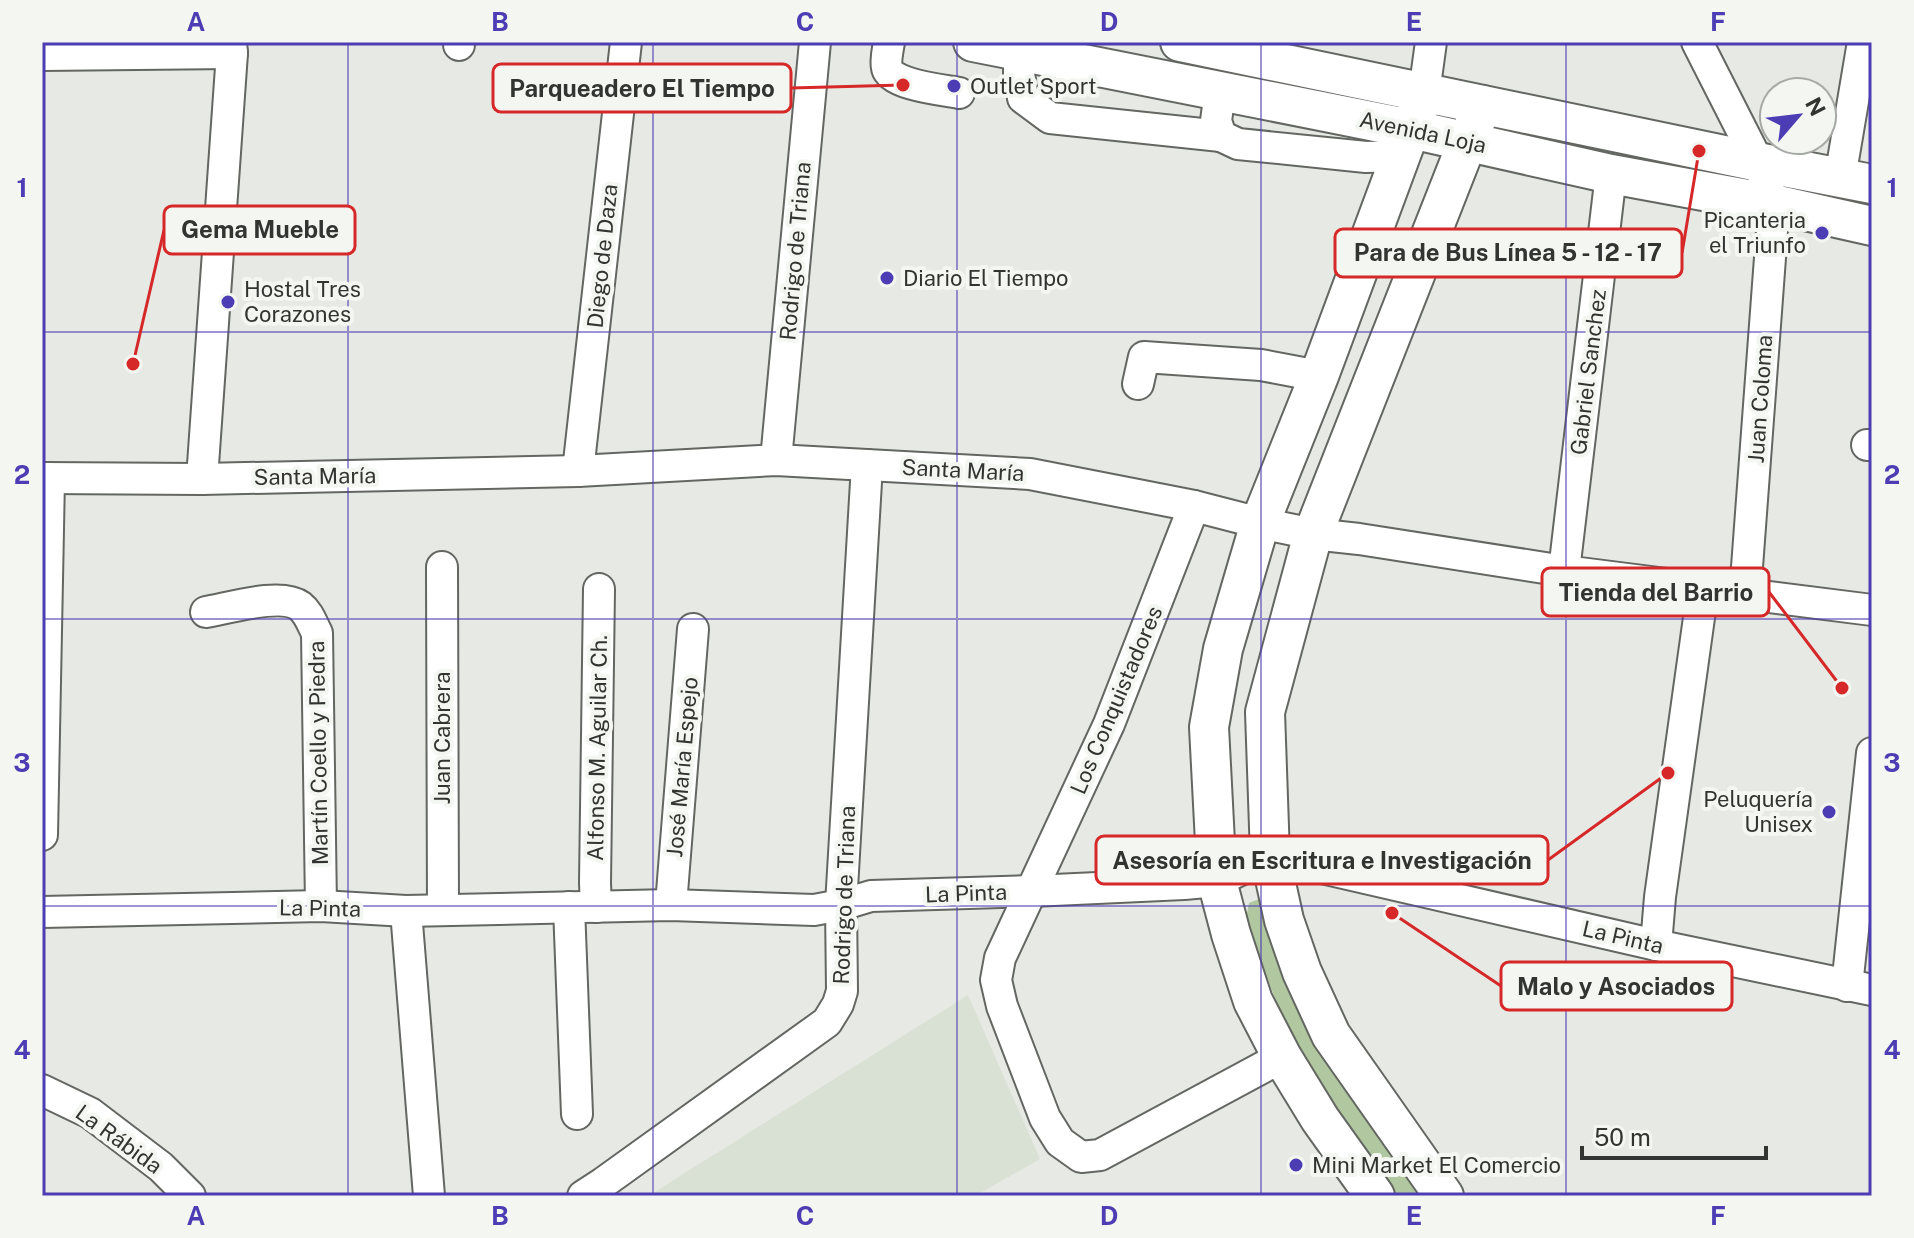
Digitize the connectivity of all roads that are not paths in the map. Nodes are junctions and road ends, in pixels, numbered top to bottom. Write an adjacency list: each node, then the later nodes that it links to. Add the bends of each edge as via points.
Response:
1 (626, 42): 29 (street, Diego de Daza)
2 (815, 42): 27 (street, Rodrigo de Triana)
3 (889, 42): 14 (street, via 891,76)
4 (973, 42): 10 (main road, Avenida Loja)
5 (1180, 42): 11 (main road, Avenida Loja)
6 (1431, 42): 15 (street)
7 (1697, 42): 20 (street)
8 (1863, 42): 22 (street)
9 (232, 47): 12 (street); 31 (street)
10 (1019, 51): 13 (main road, Avenida Loja); 17 (street, via 1023,98 1050,118)
11 (1284, 52): 15 (main road, Avenida Loja)
12 (42, 55)
13 (1220, 91): 17 (street, via 1216,121); 19 (main road, Avenida Loja)
14 (959, 93)
15 (1424, 93): 16 (main road, Avenida Loja); 19 (main road)
16 (1482, 105): 18 (main road); 20 (main road, Avenida Loja)
17 (1221, 136): 19 (street, via 1238,144 1366,157)
18 (1467, 141): 19 (main road, Avenida Loja); 21 (main road, Avenida Loja); 34 (main road)
19 (1406, 142): 25 (main road)
20 (1758, 162): 22 (main road, Avenida Loja); 23 (street)
21 (1611, 174): 23 (main road, Avenida Loja); 36 (street, Gabriel Sanchez)
22 (1856, 181)
23 (1774, 204): 24 (main road, Avenida Loja); 39 (street, Juan Coloma)
24 (1872, 226)
25 (1319, 376): 26 (street, via 1261,365 1144,357); 33 (main road)
26 (1138, 384)
27 (776, 460): 28 (street, Santa María); 29 (street, Santa María)
28 (867, 465): 32 (street, Santa María, via 1030,474); 49 (street, Rodrigo de Triana)
29 (578, 471): 31 (street, Santa María)
30 (45, 478): 31 (street, Santa María); 44 (street)
31 (202, 479)
32 (1194, 506): 33 (street, Santa María); 47 (street, Los Conquistadores, via 1109,724)
33 (1260, 523): 34 (street, Santa María); 46 (main road, via 1223,649 1209,727)
34 (1313, 534): 36 (street, Santa María); 45 (main road, via 1265,712)
35 (442, 567): 52 (street, Juan Cabrera)
36 (1564, 571): 38 (street, Santa María)
37 (599, 589): 51 (street, Alfonso M. Aguilar Ch., via 595,883)
38 (1703, 589): 39 (street, Santa María); 55 (street)
39 (1742, 593): 40 (street, Santa María)
40 (1872, 610)
41 (206, 612): 50 (street, Martín Coello y Piedra, via 279,599 307,612 317,633)
42 (693, 629): 48 (street, José María Espejo)
43 (1872, 753): 56 (street)
44 (42, 835)
45 (1270, 856): 46 (street, La Pinta); 55 (street, La Pinta); 64 (main road, via 1284,920 1331,1035)
46 (1217, 881): 47 (street, La Pinta); 57 (main road, via 1253,1001)
47 (1032, 891): 49 (street, La Pinta, via 871,896); 57 (street, Los Conquistadores, via 1000,958 996,980 1045,1118 1060,1142 1081,1157 1100,1155)
48 (671, 905): 49 (street, La Pinta, via 814,910); 51 (street, La Pinta)
49 (841, 905): 62 (street, Rodrigo de Triana, via 842,991 827,1022)
50 (321, 906): 53 (street, La Pinta); 54 (street, La Pinta)
51 (582, 907): 52 (street, La Pinta); 59 (street, Alfonso M. Aguilar Ch.)
52 (443, 910): 53 (street, La Pinta)
53 (406, 911): 61 (street)
54 (42, 912)
55 (1656, 945): 56 (street, La Pinta)
56 (1860, 988)
57 (1282, 1057): 63 (main road)
58 (42, 1090): 60 (street, La Rábida, via 90,1113)
59 (577, 1114)
60 (190, 1196)
61 (429, 1196)
62 (583, 1196)
63 (1375, 1196)
64 (1444, 1196)

